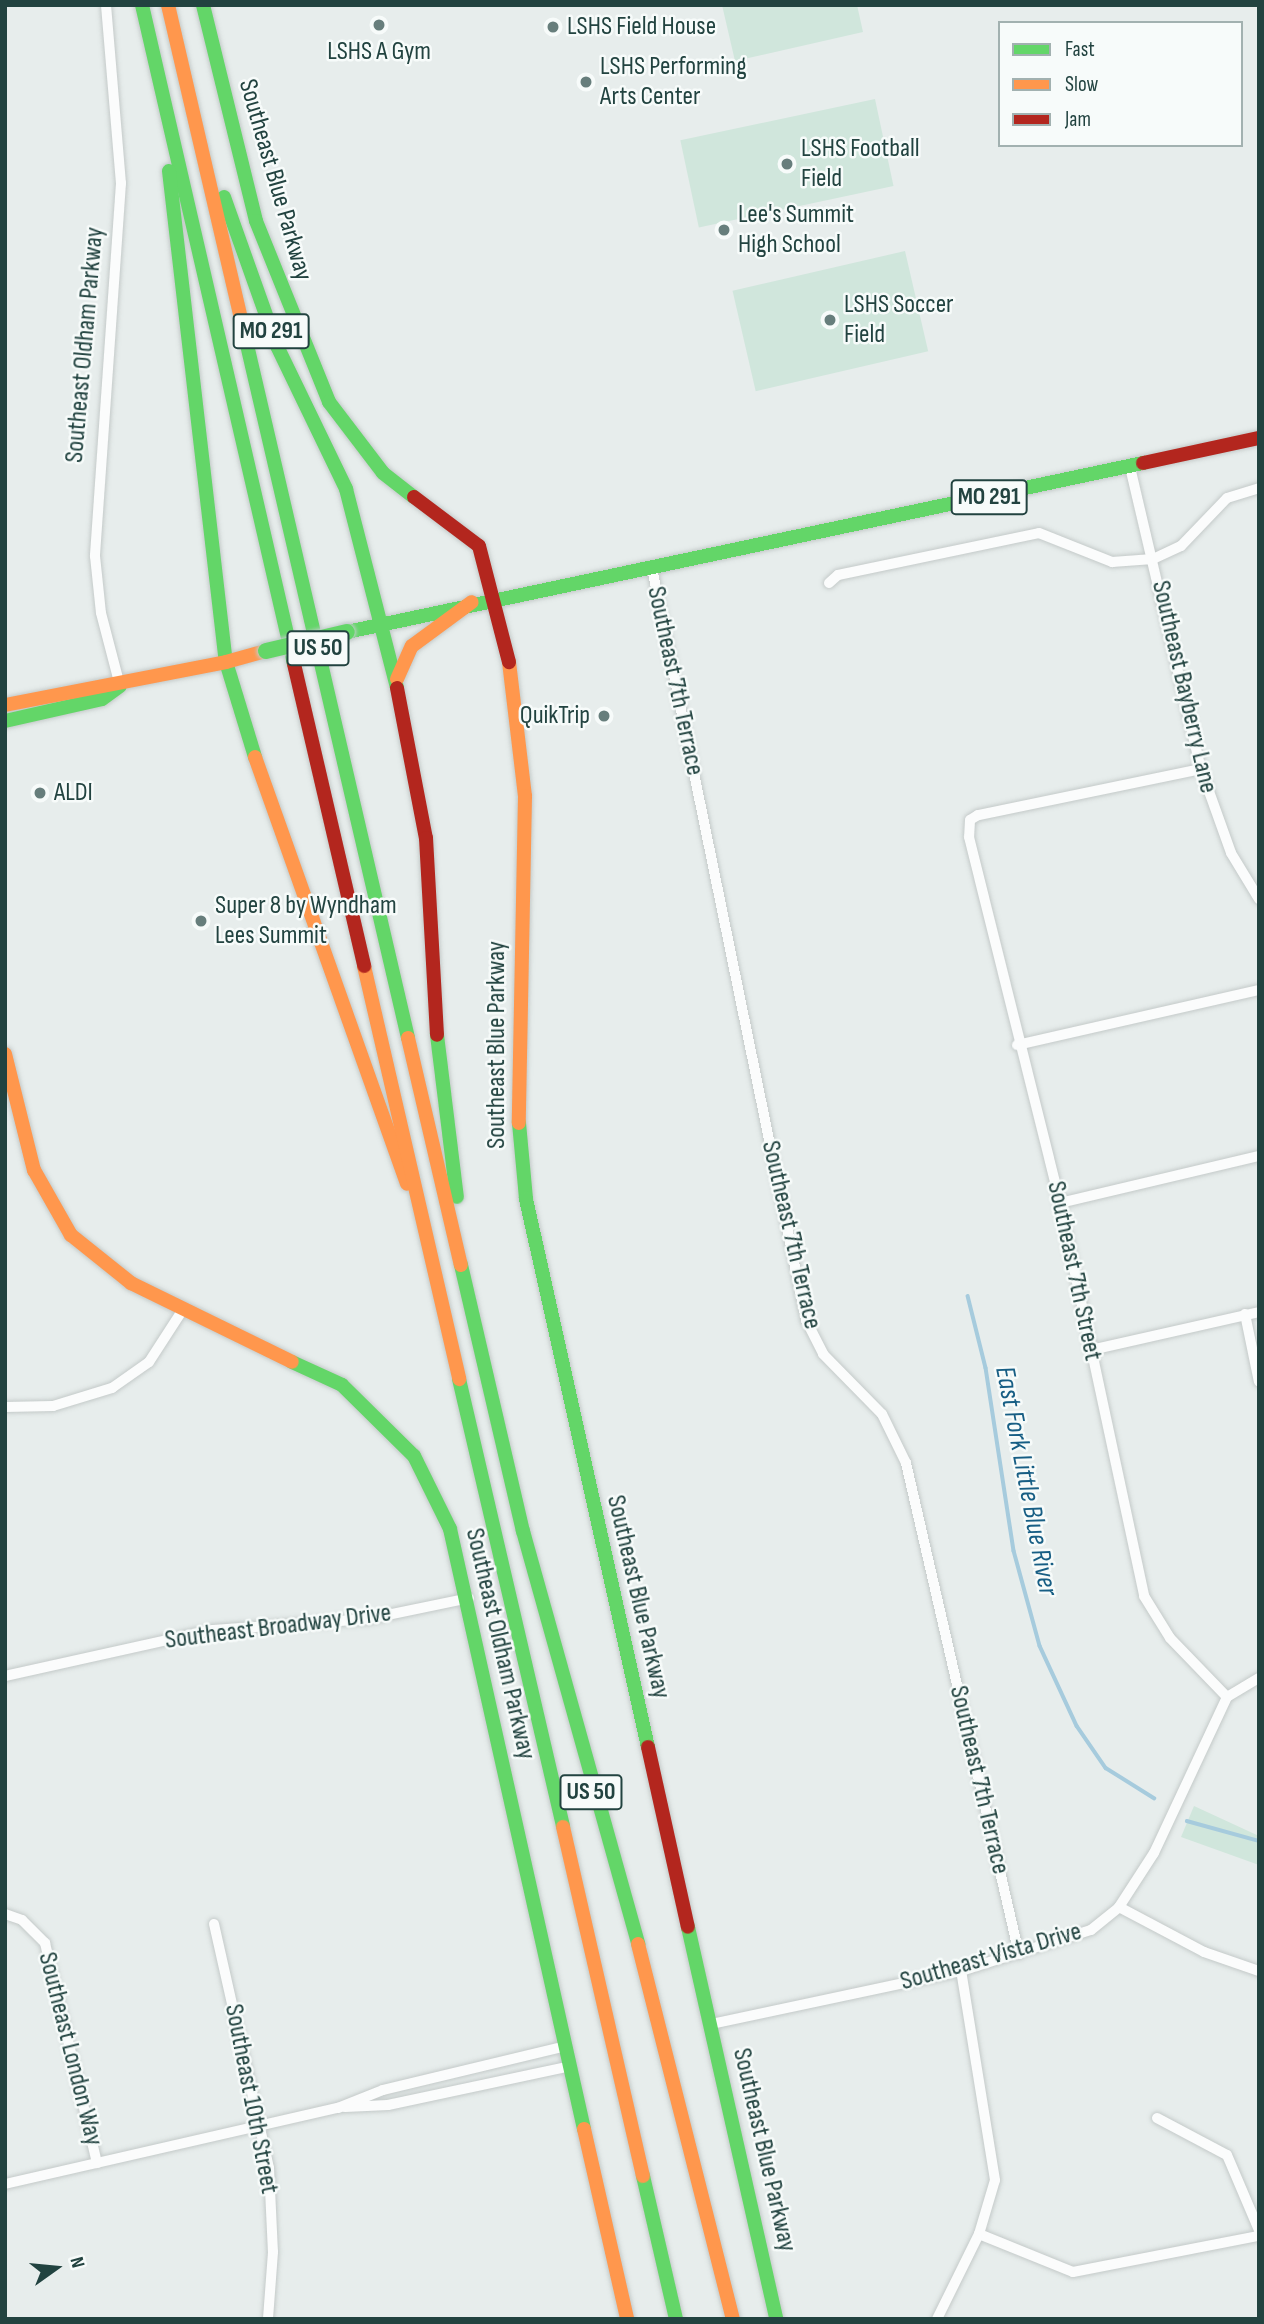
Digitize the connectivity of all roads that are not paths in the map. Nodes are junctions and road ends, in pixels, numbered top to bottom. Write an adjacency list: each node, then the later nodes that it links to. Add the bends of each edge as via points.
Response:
1 (106, 5): 18 (street, Southeast Oldham Parkway, via 121,183 95,555 101,613)
2 (142, 5): 5 (main road, US 50)
3 (168, 5): 6 (main road, US 50)
4 (203, 5): 13 (main road, Southeast Blue Parkway, via 252,209 329,402 383,473 479,547)
5 (146, 22): 16 (main road, via 139,35 174,193); 31 (main road, US 50)
6 (175, 34): 15 (main road, MO 291, via 186,44 237,240 277,346 346,489); 28 (main road, US 50)
7 (1259, 438): 8 (main road, MO 291)
8 (1130, 467): 10 (street, Southeast Bayberry Lane); 11 (main road, MO 291)
9 (1259, 488): 10 (street, via 1227,498 1181,546)
10 (1153, 559): 12 (street, via 1112,562 1039,533 838,575); 21 (street, Southeast Bayberry Lane)
11 (652, 568): 13 (main road, MO 291); 43 (street, Southeast 7th Terrace, via 806,1320 823,1354 882,1415 906,1463)
12 (829, 583)
13 (497, 596): 14 (main road, MO 291); 46 (main road, Southeast Blue Parkway, via 520,720 525,796 516,1091 526,1199)
14 (472, 602): 15 (main road, MO 291); 17 (main road, via 412,646)
15 (385, 624): 16 (main road, bridge); 17 (main road)
16 (226, 662): 18 (main road); 31 (main road, via 263,784 387,1115 434,1294)
17 (396, 682): 28 (main road, via 426,838 441,1103 465,1242)
18 (120, 686): 19 (main road); 20 (main road, via 102,699)
19 (5, 705)
20 (5, 721)
21 (1200, 769): 22 (street, Southeast Bayberry Lane, via 1231,853); 24 (street, Southeast 7th Street, via 970,820)
22 (1259, 899)
23 (1259, 990): 24 (street)
24 (1017, 1045): 27 (street, Southeast 7th Street)
25 (5, 1054): 29 (main road, Southeast Oldham Parkway, via 34,1170 71,1235 131,1283)
26 (1259, 1156): 27 (street)
27 (1060, 1203): 33 (street, Southeast 7th Street)
28 (461, 1262): 60 (main road, US 50, via 576,1737 681,2099)
29 (182, 1311): 35 (street, via 149,1362 112,1388 53,1406); 36 (main road, Southeast Oldham Parkway, via 342,1385 410,1452 450,1529)
30 (1259, 1312): 32 (street)
31 (449, 1314): 59 (main road, US 50)
32 (1245, 1314): 33 (street); 34 (street)
33 (1091, 1350): 39 (street, Southeast 7th Street, via 1144,1596 1170,1638)
34 (1259, 1382)
35 (5, 1407)
36 (469, 1598): 37 (street, Southeast Broadway Drive, via 368,1619 213,1630); 47 (main road, Southeast Oldham Parkway)
37 (5, 1675)
38 (1259, 1678): 39 (street)
39 (1227, 1698): 40 (street, Southeast Vista Drive, via 1154,1853)
40 (1119, 1907): 43 (street, Southeast Vista Drive, via 1084,1935); 45 (street, via 1204,1952)
41 (5, 1914): 52 (street, Southeast London Way, via 36,1931 50,1955)
42 (214, 1924): 51 (street, Southeast 10th Street)
43 (1019, 1954): 44 (street, Southeast Vista Drive)
44 (961, 1971): 46 (street, Southeast Vista Drive); 55 (street, via 992,2134 995,2180)
45 (1259, 1971)
46 (710, 2024): 61 (main road, Southeast Blue Parkway)
47 (562, 2048): 48 (main road, Southeast Oldham Parkway); 49 (street, via 383,2090)
48 (567, 2067): 49 (street, via 388,2105); 58 (main road, Southeast Oldham Parkway)
49 (338, 2108): 51 (street)
50 (1157, 2118): 54 (street, via 1227,2155)
51 (261, 2126): 52 (street); 57 (street, Southeast 10th Street, via 273,2225)
52 (97, 2163): 53 (street)
53 (5, 2184)
54 (1259, 2230)
55 (979, 2234): 56 (street, via 1073,2272); 62 (street)
56 (1259, 2236)
57 (268, 2319)
58 (627, 2319)
59 (676, 2319)
60 (733, 2319)
61 (776, 2319)
62 (937, 2319)

